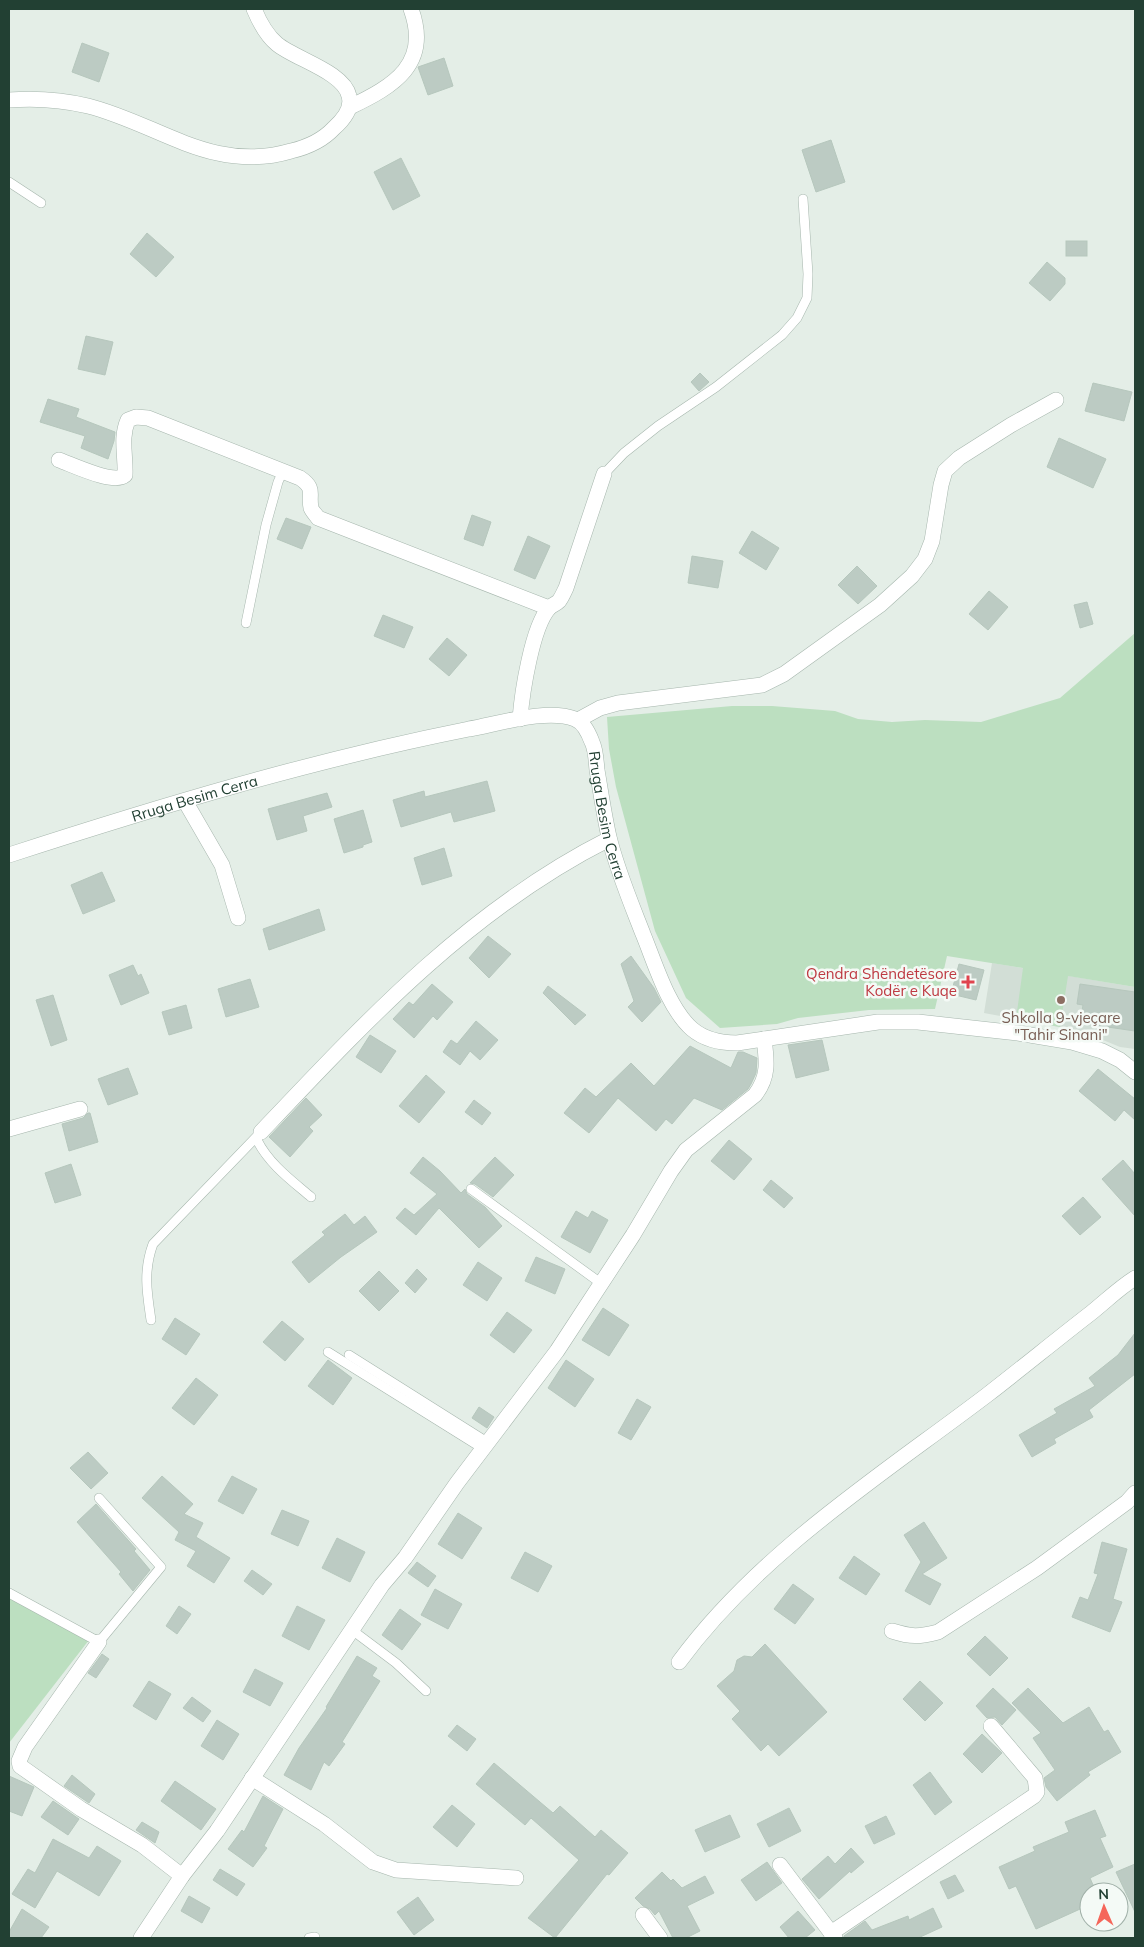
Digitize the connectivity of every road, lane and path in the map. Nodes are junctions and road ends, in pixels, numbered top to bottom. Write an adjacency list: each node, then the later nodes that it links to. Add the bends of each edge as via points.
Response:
1 (254, 9): 4 (street, via 264,29 277,44 344,85)
2 (411, 9): 4 (street, via 417,34 416,50 410,64 397,80)
3 (9, 100): 4 (street, via 55,100 88,106 180,142 229,157 281,154 307,147 327,136)
4 (350, 107)
5 (9, 182): 7 (lane)
6 (803, 199): 11 (lane, via 807,298 796,318 782,335 716,387 658,426)
7 (41, 203)
8 (1056, 400): 15 (street, via 967,453 945,472 932,541 921,565 880,605 784,674 762,685 618,703)
9 (59, 460): 10 (street, via 115,479 122,478 125,475 124,428 128,420 136,417 148,418)
10 (283, 471): 12 (street, via 307,483 312,491 311,509 318,518); 13 (lane, via 266,526)
11 (604, 474): 12 (street, via 566,588 558,602)
12 (549, 608): 14 (street, via 529,658)
13 (246, 623)
14 (520, 719): 15 (street, Rruga Besim Cerra, via 564,716); 16 (street, Rruga Besim Cerra, via 377,748)
15 (578, 720): 17 (street, Rruga Besim Cerra, via 593,743)
16 (185, 801): 18 (street, Rruga Besim Cerra); 19 (street, via 222,865)
17 (609, 838): 20 (street, Rruga Besim Cerra, via 650,951 680,1015 703,1037 718,1042); 24 (street, via 574,856 505,902 438,954 391,997)
18 (9, 855)
19 (238, 918)
20 (764, 1039): 21 (street, Rruga Besim Cerra, via 878,1022 918,1022 1072,1042 1102,1051); 28 (street, via 763,1084 755,1095 686,1150)
21 (1135, 1072)
22 (80, 1109): 23 (street)
23 (9, 1129)
24 (261, 1132): 26 (lane, via 257,1140 262,1152); 29 (lane, via 153,1244 147,1260 146,1285)
25 (471, 1189): 28 (lane)
26 (311, 1197)
27 (1135, 1278): 39 (street, via 988,1394 817,1522 732,1598)
28 (602, 1284): 32 (street, via 557,1351)
29 (151, 1320)
30 (328, 1352): 32 (lane)
31 (349, 1355): 32 (lane)
32 (485, 1445): 36 (street)
33 (1135, 1494): 37 (street, via 1036,1568 938,1632 921,1637)
34 (99, 1498): 38 (lane, via 161,1567)
35 (9, 1593): 38 (lane)
36 (352, 1630): 40 (lane, via 396,1663); 42 (street)
37 (892, 1631)
38 (99, 1642): 44 (street, via 25,1747 20,1766 142,1845)
39 (679, 1662)
40 (426, 1691)
41 (991, 1726): 47 (street, via 1035,1778 1037,1792 1034,1796)
42 (252, 1778): 44 (street); 45 (street, via 324,1824 373,1862 396,1870)
43 (780, 1865): 47 (street)
44 (182, 1876): 48 (street)
45 (516, 1878)
46 (643, 1915): 49 (street)
47 (833, 1935)
48 (141, 1938)
49 (660, 1938)

